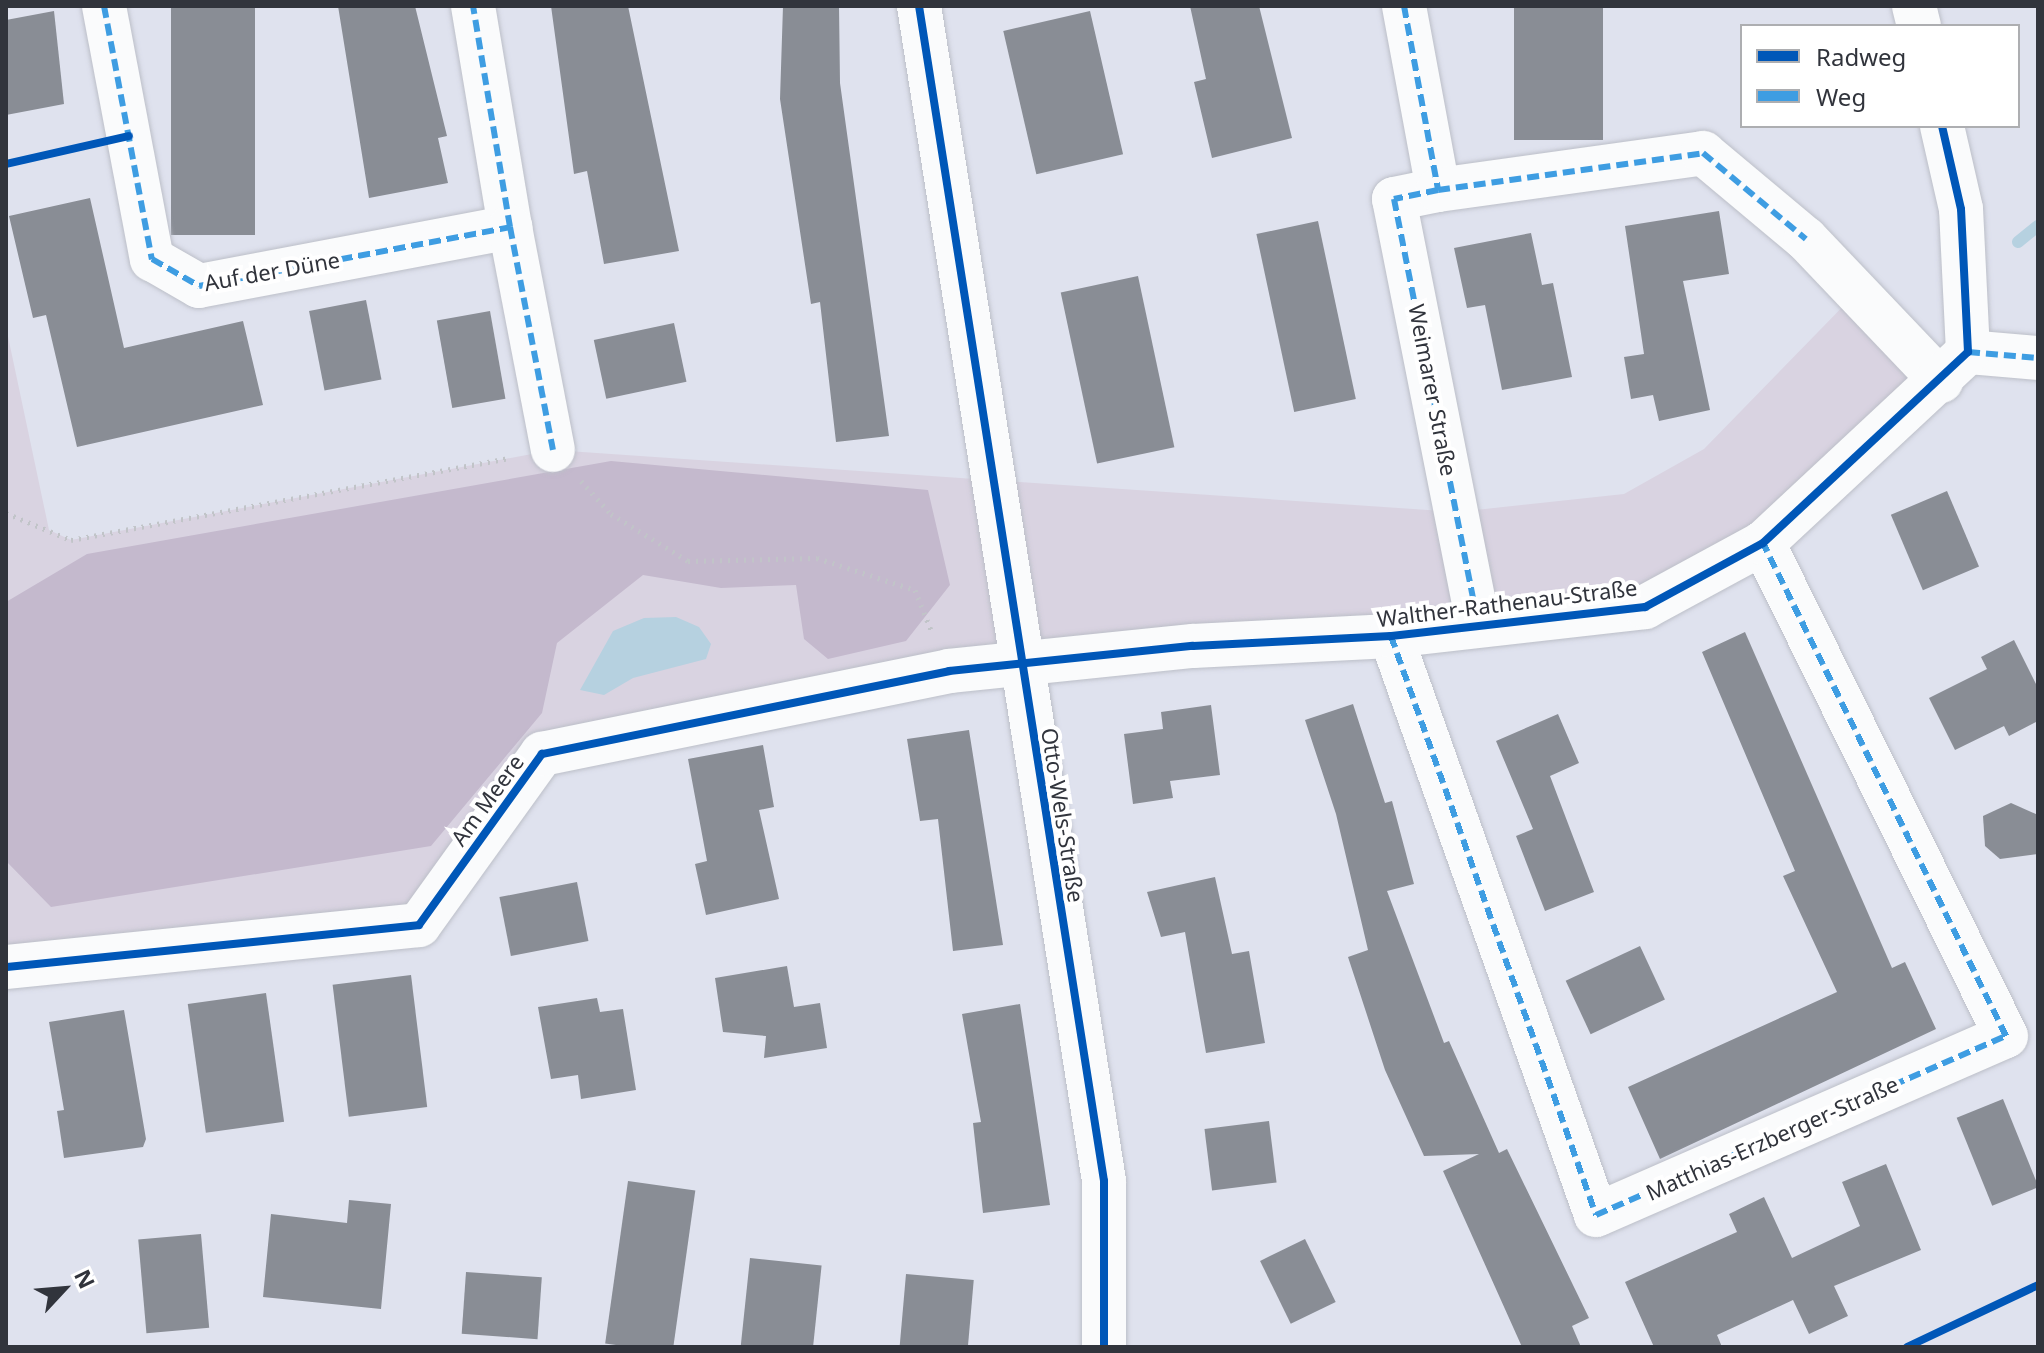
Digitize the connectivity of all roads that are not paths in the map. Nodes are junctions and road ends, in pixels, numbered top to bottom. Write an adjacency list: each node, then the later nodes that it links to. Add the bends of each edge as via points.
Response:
1 (104, 6): 7 (street, Auf der Düne, via 152,259 199,286)
2 (473, 6): 7 (street)
3 (919, 6): 14 (street, Otto-Wels-Straße)
4 (1404, 6): 6 (street)
5 (1942, 128): 9 (street, via 1961,209)
6 (1438, 190): 9 (street, Weimarer Straße, via 1703,153); 12 (street, Weimarer Straße, via 1394,199)
7 (510, 227): 10 (street)
8 (2038, 358): 9 (street)
9 (1955, 366): 11 (street, Walther-Rathenau-Straße)
10 (553, 450)
11 (1763, 543): 12 (street, Walther-Rathenau-Straße, via 1645,607); 13 (street, Matthias-Erzberger-Straße, via 2006,1036 1596,1215)
12 (1478, 625): 13 (street, Walther-Rathenau-Straße)
13 (1391, 636): 14 (street, Walther-Rathenau-Straße)
14 (1020, 663): 15 (street, Am Meere, via 949,671 542,754 419,925); 16 (street, Otto-Wels-Straße, via 1104,1181)
15 (6, 967)
16 (1104, 1347)

